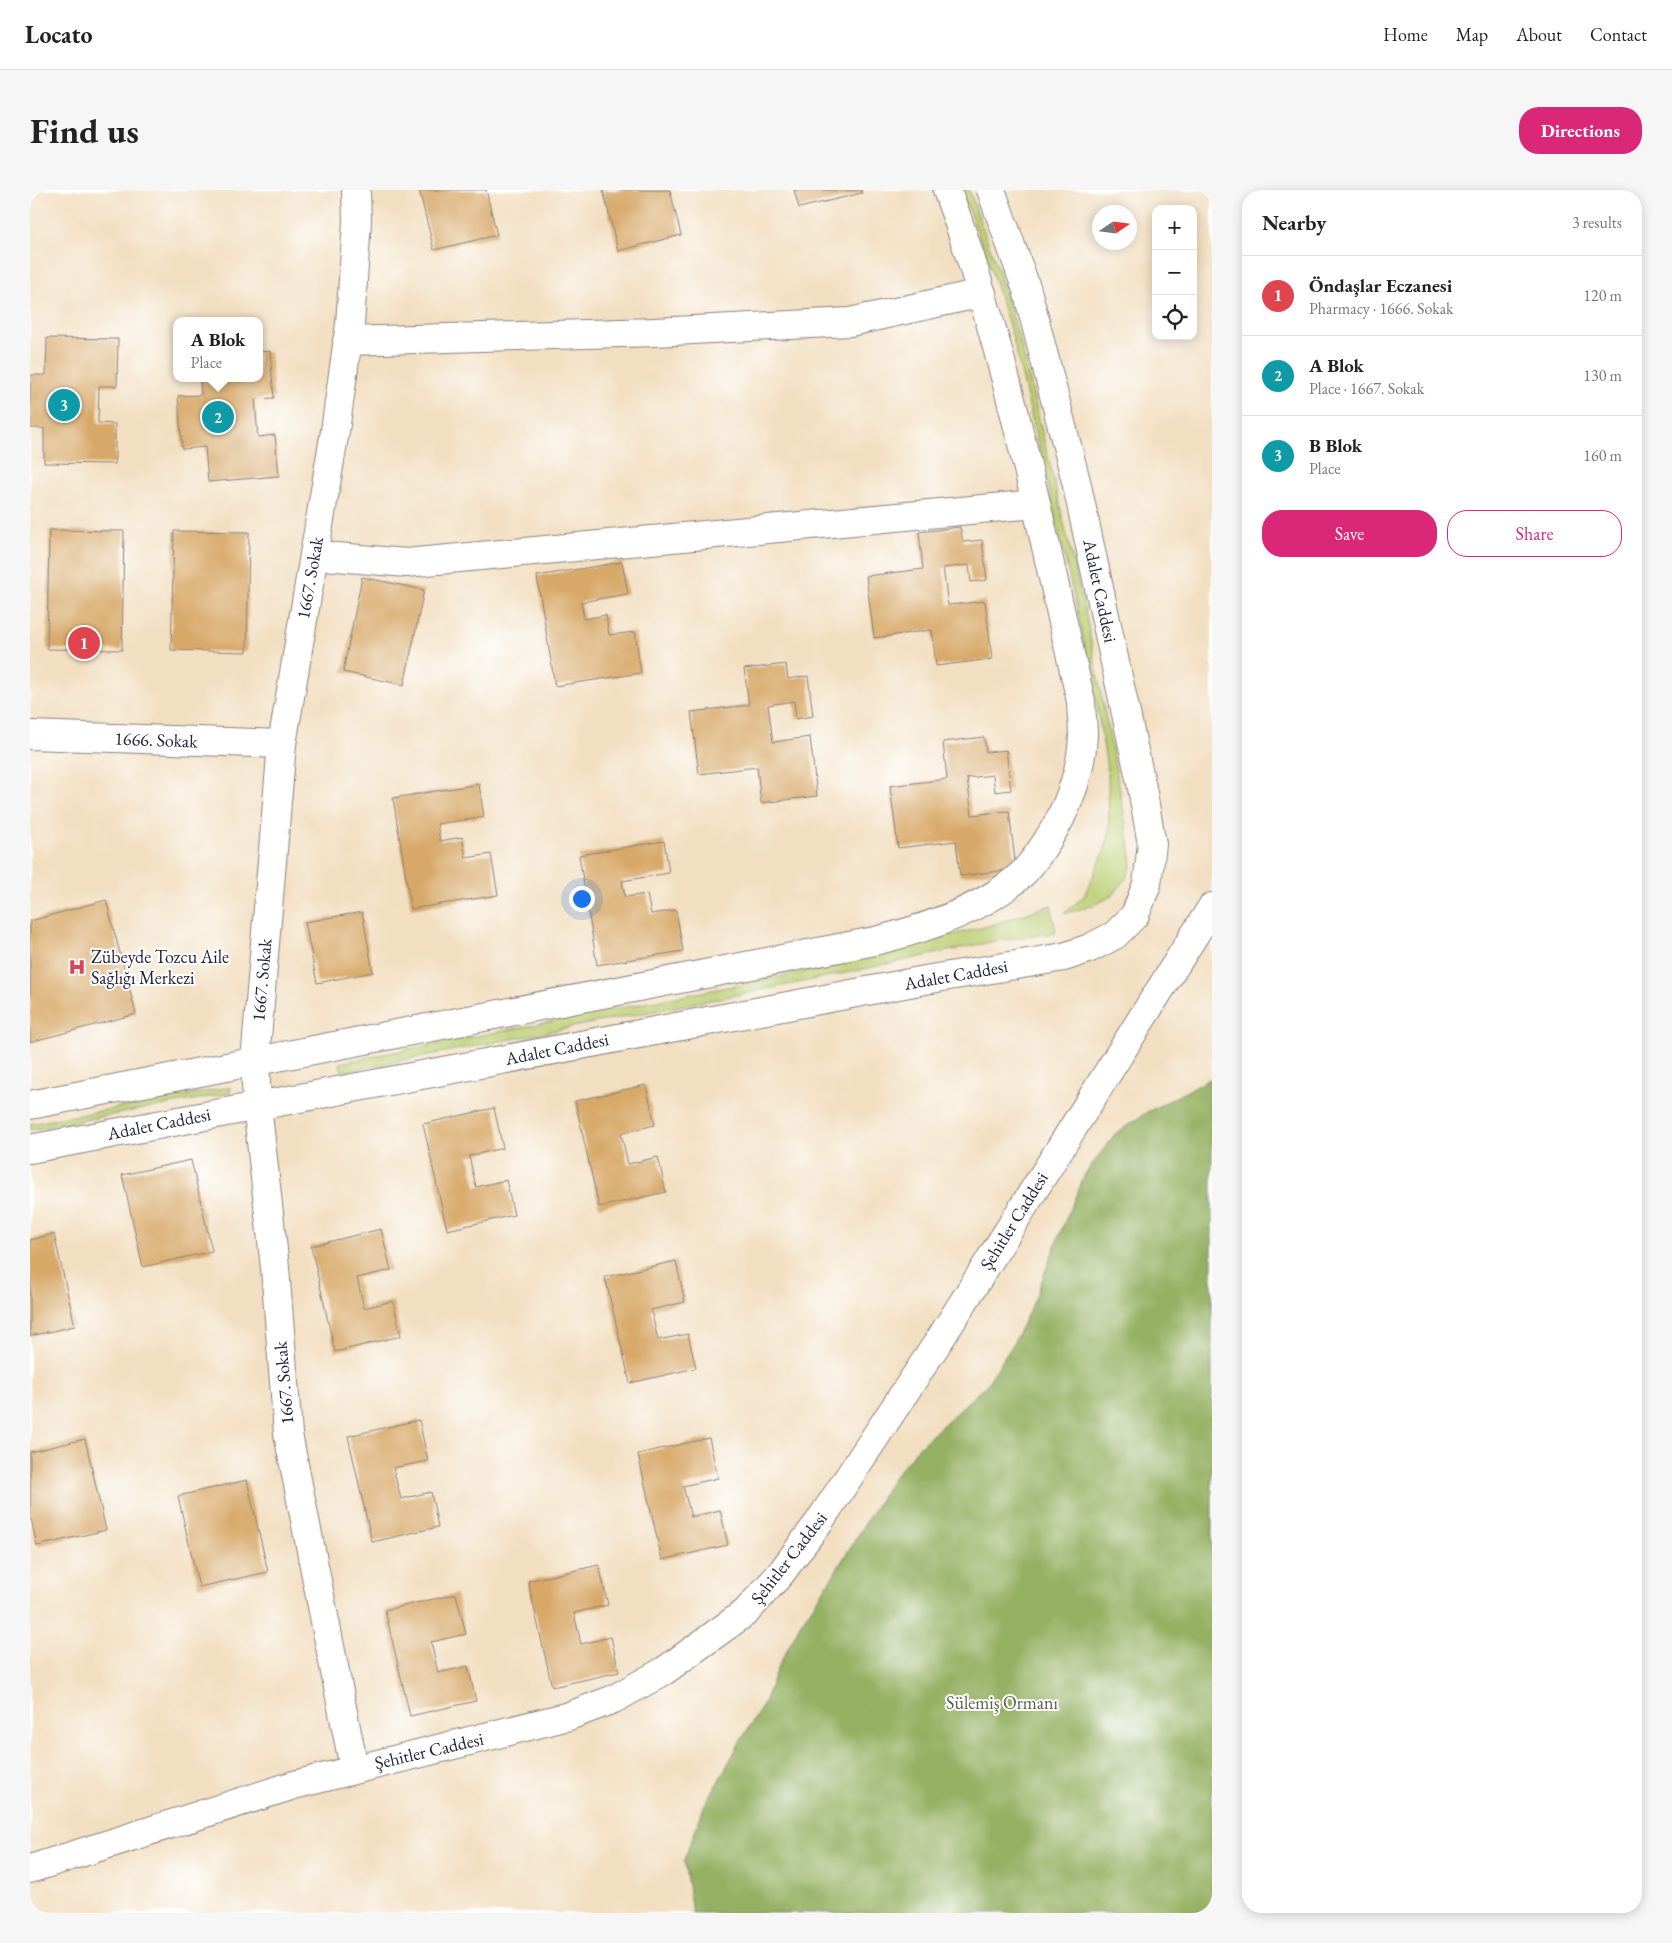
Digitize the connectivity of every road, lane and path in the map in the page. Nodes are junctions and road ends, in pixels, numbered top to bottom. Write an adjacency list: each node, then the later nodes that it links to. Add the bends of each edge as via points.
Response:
1 (356, 190): 5 (street, 1667. Sokak, via 356,241)
2 (947, 190): 4 (street)
3 (990, 190): 13 (street, Adalet Caddesi, via 1027,290 1076,481 1142,788 1152,844 1147,884 1134,915 1115,935 1064,957)
4 (982, 293): 5 (street, via 850,322 655,332); 6 (street)
5 (348, 341): 7 (street, 1667. Sokak)
6 (1035, 504): 7 (street, via 406,563); 11 (street, via 1080,701 1083,735 1079,771 1066,807 1050,837 1025,870 1007,885 978,905 943,920 875,941)
7 (314, 555): 9 (street, 1667. Sokak)
8 (30, 735): 9 (street, 1666. Sokak)
9 (282, 744): 11 (street, 1667. Sokak)
10 (1212, 907): 15 (street, Şehitler Caddesi, via 942,1336 830,1506 781,1573 746,1612 664,1671 614,1699 569,1716 507,1733)
11 (255, 1061): 12 (street); 13 (street, 1667. Sokak)
12 (30, 1105)
13 (257, 1106): 14 (street, Adalet Caddesi); 15 (street, 1667. Sokak, via 288,1434)
14 (30, 1148)
15 (354, 1768): 16 (street, Şehitler Caddesi)
16 (30, 1869)

